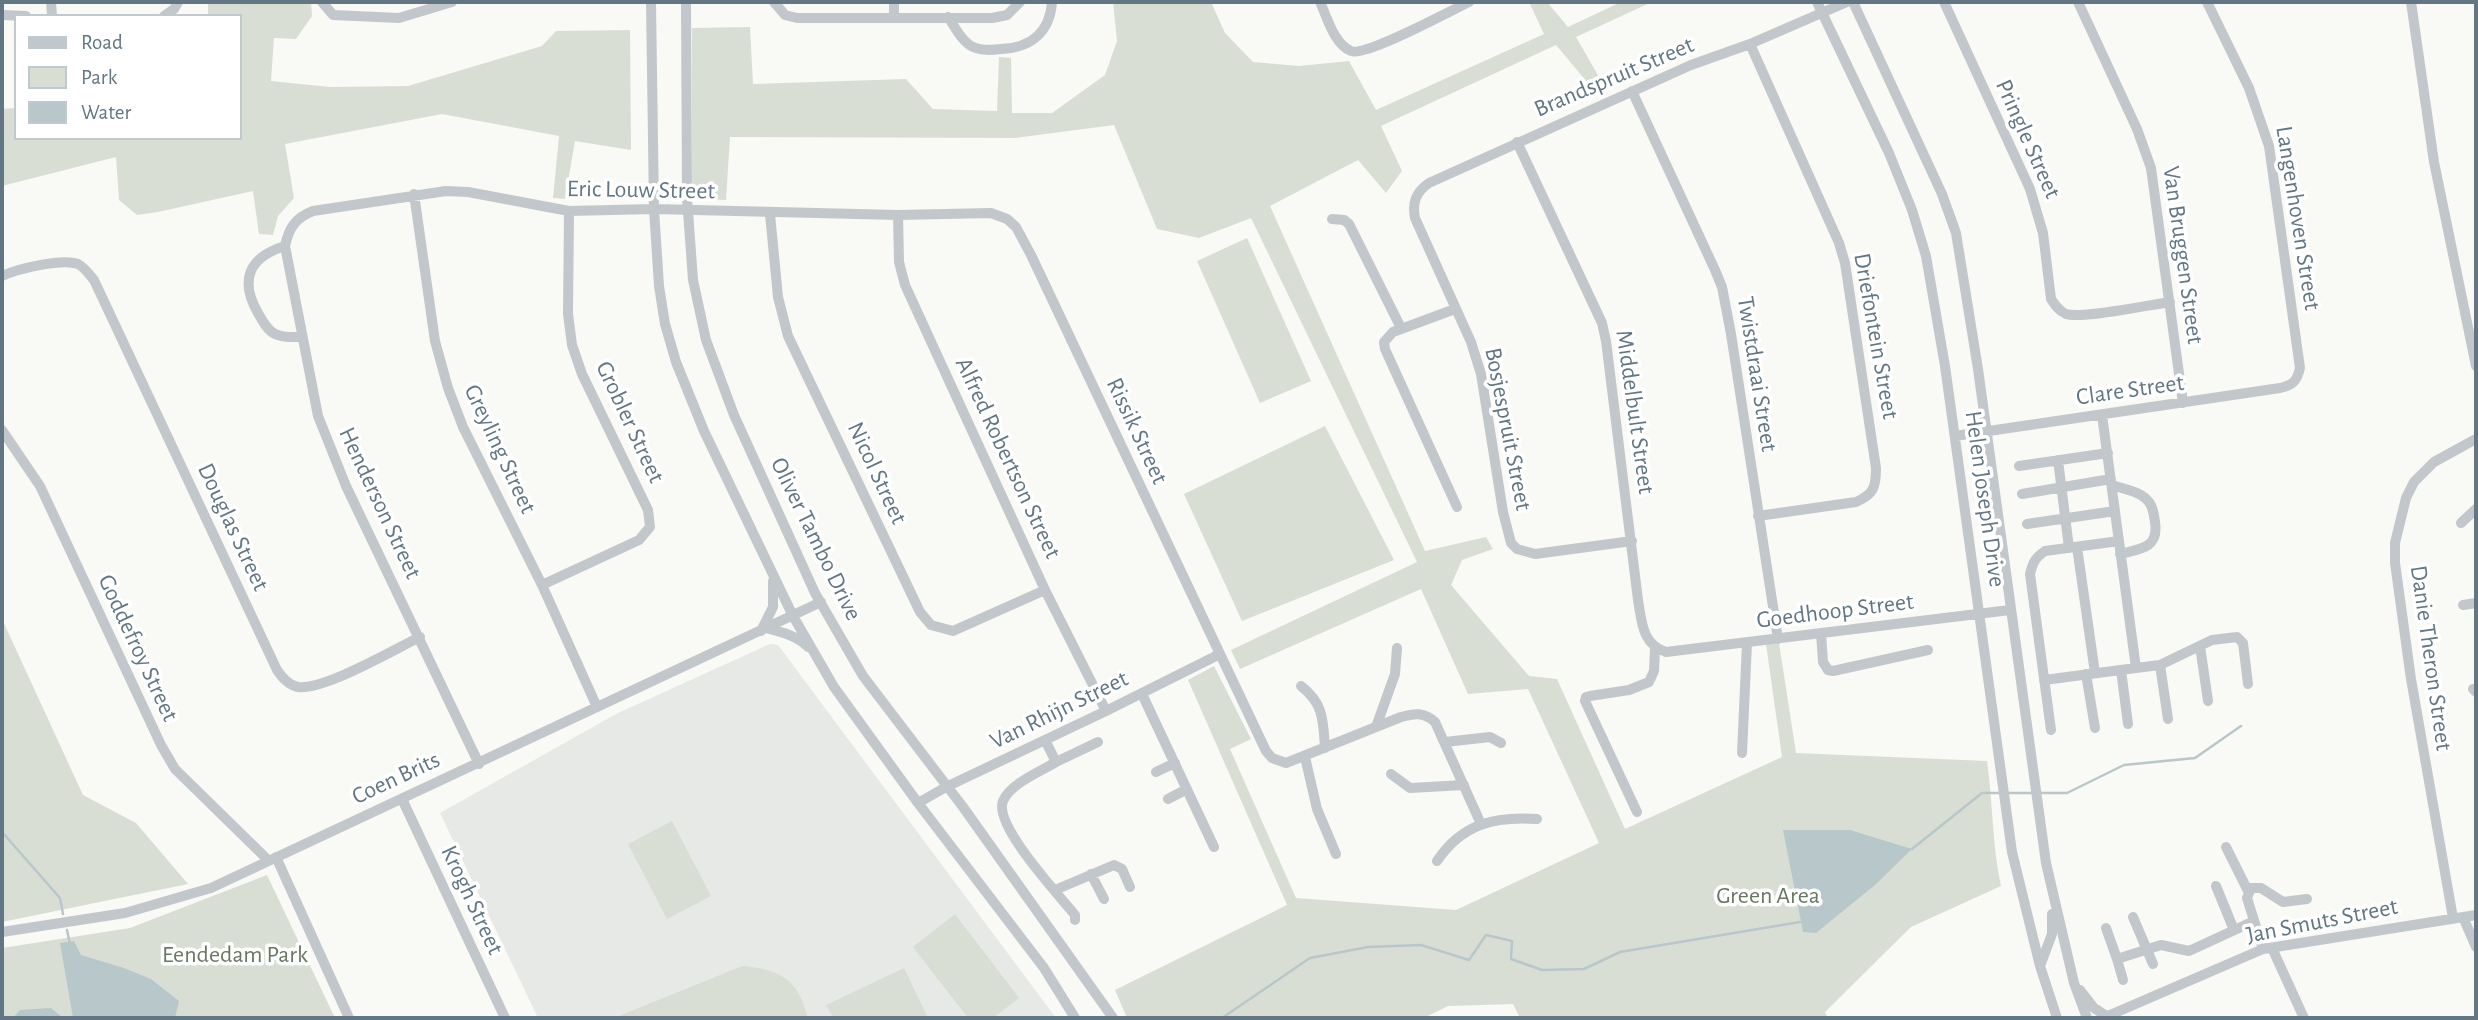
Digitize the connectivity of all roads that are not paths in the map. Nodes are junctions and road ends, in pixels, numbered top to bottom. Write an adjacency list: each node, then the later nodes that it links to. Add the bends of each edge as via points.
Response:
1 (322, 2): 2 (street, via 333,15 399,18)
2 (452, 2)
3 (652, 2): 24 (street)
4 (686, 2): 27 (street, Oliver Tambo Drive)
5 (894, 2): 18 (street)
6 (1052, 2): 19 (street, via 1051,16 1040,36 1022,46 982,50 967,43)
7 (1320, 2): 14 (street, via 1338,40 1349,51 1365,51)
8 (1817, 2): 17 (street, Helen Joseph Drive)
9 (1850, 2): 17 (street, Brandspruit Street); 43 (street, Helen Joseph Drive, via 1942,194 1956,233)
10 (1944, 2): 34 (street, Pringle Street, via 2030,189 2056,307 2062,313 2080,315)
11 (2078, 2): 34 (street, Van Bruggen Street, via 2151,168)
12 (2207, 2): 39 (street, Langenhoven Street, via 2249,88 2266,136)
13 (2411, 2): 38 (street, via 2434,162)
14 (1463, 3)
15 (775, 5): 18 (street, via 785,15 797,18)
16 (1018, 5): 19 (street, via 1007,15 992,18)
17 (1822, 13): 20 (street, Brandspruit Street); 44 (street, Helen Joseph Drive, via 1912,210 1926,257)
18 (894, 17): 19 (street)
19 (948, 18)
20 (1750, 44): 21 (street, Brandspruit Street); 55 (street, Driefontein Street, via 1846,263 1876,468 1869,497)
21 (1632, 91): 22 (street, Brandspruit Street); 55 (street, Twistdraai Street, via 1722,287)
22 (1517, 142): 25 (street, Brandspruit Street, via 1429,183 1415,197); 59 (street, Middelbult Street, via 1602,323)
23 (414, 194): 26 (street, Eric Louw Street, via 468,192); 32 (street, Eric Louw Street, via 313,211 292,225); 64 (street, Greyling Street, via 435,341 448,388)
24 (654, 209): 26 (street, Eric Louw Street); 27 (street, Eric Louw Street); 63 (street, via 659,286 676,362)
25 (1413, 209): 35 (street, Bosjespruit Street)
26 (569, 211): 64 (street, Grobler Street, via 572,345 648,510 650,527 639,540)
27 (688, 211): 28 (street, Eric Louw Street); 66 (street, Oliver Tambo Drive, via 693,280 710,353)
28 (770, 214): 29 (street, Eric Louw Street); 65 (street, Nicol Street, via 778,297 788,335 920,612 931,625 953,631)
29 (898, 215): 31 (street, Eric Louw Street, via 991,213); 65 (street, Alfred Robertson Street, via 899,262 905,285)
30 (1332, 219): 36 (street, via 1349,224)
31 (1016, 227): 82 (street, Rissik Street)
32 (285, 247): 37 (street, Henderson Street); 37 (street, via 254,265 248,290 274,333)
33 (2, 276): 74 (street, Douglas Street, via 29,267 75,263 94,280 285,681 296,687 323,683)
34 (2170, 302): 40 (street, Van Bruggen Street)
35 (1455, 309): 36 (street); 59 (street, Bosjespruit Street, via 1481,374 1511,543 1535,554)
36 (1401, 328): 52 (street, via 1387,337 1385,349)
37 (302, 337): 74 (street, Henderson Street, via 318,416 346,486)
38 (2476, 366)
39 (2300, 368): 40 (street, Clare Street, via 2297,379 2288,386)
40 (2183, 403): 41 (street, Clare Street)
41 (2102, 415): 43 (street, Clare Street); 46 (street)
42 (2, 429): 123 (street, Goddefroy Street, via 40,486 175,769)
43 (1987, 432): 44 (street, Clare Street); 69 (street, Helen Joseph Drive)
44 (1955, 436): 70 (street, Helen Joseph Drive)
45 (2476, 439): 135 (street, Danie Theron Street, via 2434,462 2414,482 2395,543 2411,679)
46 (2108, 453): 47 (street); 49 (street)
47 (2058, 460): 48 (street); 50 (street)
48 (2019, 466)
49 (2112, 482): 50 (street); 54 (street); 62 (street, via 2148,500 2157,534 2142,548)
50 (2061, 487): 51 (street); 56 (street)
51 (2022, 494)
52 (1457, 507)
53 (2476, 509): 57 (street)
54 (2115, 511): 56 (street); 60 (street)
55 (1758, 516): 75 (street, Twistdraai Street)
56 (2065, 517): 58 (street); 61 (street)
57 (2461, 523)
58 (2027, 524)
59 (1632, 541): 79 (street, Middelbult Street, via 1642,622 1646,635)
60 (2119, 541): 61 (street); 62 (street)
61 (2073, 547): 86 (street); 87 (street, via 2035,557 2030,573)
62 (2120, 554): 84 (street)
63 (773, 575): 71 (street); 72 (street, via 773,607)
64 (542, 585): 92 (street, Greyling Street)
65 (1045, 590): 93 (street, Alfred Robertson Street)
66 (821, 602): 71 (street, Coen Brits); 112 (street, Oliver Tambo Drive, via 863,676)
67 (2476, 603): 68 (street)
68 (2463, 605)
69 (2010, 610): 70 (street, Goedhoop Street); 130 (street, Helen Joseph Drive)
70 (1979, 613): 73 (street, Goedhoop Street); 146 (street, Helen Joseph Drive, via 2012,852)
71 (793, 616): 72 (street, Coen Brits); 81 (street)
72 (764, 629): 81 (street, via 805,642); 92 (street, Coen Brits)
73 (1821, 634): 75 (street, Goedhoop Street); 80 (street, via 1823,662 1833,671)
74 (420, 637): 108 (street, Henderson Street)
75 (1778, 639): 76 (street, Goedhoop Street)
76 (1746, 643): 79 (street, Goedhoop Street); 104 (street)
77 (2200, 646): 83 (street); 88 (street, via 2232,636 2241,639); 91 (street)
78 (1397, 648): 96 (street, via 1395,674)
79 (1661, 650): 117 (street, via 1649,682 1586,697 1585,701)
80 (1928, 650)
81 (814, 654): 116 (street)
82 (1218, 655): 90 (street, Van Rhijn Street); 105 (street, Rissik Street, via 1266,751 1279,762)
83 (2160, 665): 84 (street); 94 (street)
84 (2136, 668): 85 (street)
85 (2122, 670): 86 (street); 95 (street)
86 (2090, 674): 87 (street); 97 (street)
87 (2044, 680): 98 (street)
88 (2248, 684)
89 (1301, 686): 103 (street, via 1319,706)
90 (1142, 694): 93 (street, Van Rhijn Street); 107 (street)
91 (2208, 701)
92 (597, 707): 108 (street, Coen Brits)
93 (1106, 711): 99 (street, Van Rhijn Street)
94 (2168, 719)
95 (2128, 724)
96 (1376, 727): 101 (street, via 1412,713 1423,714 1435,722); 103 (street)
97 (2095, 728)
98 (2051, 730)
99 (1045, 740): 106 (street); 112 (street, Van Rhijn Street)
100 (1098, 742): 106 (street)
101 (1445, 742): 102 (street, via 1490,737); 111 (street)
102 (1501, 743)
103 (1325, 748): 105 (street)
104 (1742, 753)
105 (1305, 757): 122 (street, via 1317,809)
106 (1056, 762): 128 (street, via 1013,788 1002,812 1023,850)
107 (1175, 763): 109 (street); 113 (street)
108 (479, 764): 114 (street, Coen Brits)
109 (1156, 772)
110 (1391, 774): 111 (street, via 1410,788)
111 (1464, 785): 119 (street)
112 (946, 787): 116 (street, Van Rhijn Street); 154 (street, Oliver Tambo Drive)
113 (1187, 789): 115 (street); 120 (street)
114 (402, 799): 123 (street, Coen Brits); 152 (street, Krogh Street)
115 (1168, 799)
116 (918, 803): 153 (street, via 1044,968)
117 (1637, 812)
118 (1537, 819): 119 (street, via 1500,818)
119 (1481, 824): 124 (street, via 1455,839)
120 (1214, 847)
121 (2226, 847): 129 (street)
122 (1336, 854)
123 (273, 859): 140 (street, Coen Brits, via 211,888 125,913); 151 (street, Goddefroy Street)
124 (1437, 861)
125 (1091, 874): 127 (street, via 1118,866); 128 (street); 131 (street)
126 (2216, 886): 139 (street)
127 (1130, 887)
128 (1055, 890): 136 (street, via 1075,915)
129 (2248, 891): 132 (street, via 2261,888 2283,902); 137 (street)
130 (2053, 897): 146 (street, via 2052,934); 148 (street, Helen Joseph Drive)
131 (1104, 899)
132 (2307, 899)
133 (2476, 915): 135 (street, Jan Smuts Street)
134 (2133, 917): 142 (street)
135 (2458, 917): 141 (street, Danie Theron Street); 143 (street, Jan Smuts Street)
136 (1074, 920)
137 (2254, 921): 139 (street); 143 (street)
138 (2106, 928): 144 (street)
139 (2234, 930): 142 (street, via 2189,951 2161,945)
140 (2, 932)
141 (2476, 947)
142 (2147, 948): 144 (street); 145 (street)
143 (2267, 948): 150 (street, Jan Smuts Street); 158 (street)
144 (2117, 959): 147 (street)
145 (2153, 964)
146 (2040, 966): 149 (street, Helen Joseph Drive)
147 (2123, 980)
148 (2074, 983): 150 (street); 157 (street, Helen Joseph Drive)
149 (2052, 1005): 155 (street); 156 (street, Helen Joseph Drive)
150 (2106, 1017)
151 (349, 1018)
152 (505, 1018)
153 (1075, 1018)
154 (1112, 1018)
155 (2051, 1018)
156 (2057, 1018)
157 (2087, 1018)
158 (2304, 1018)

